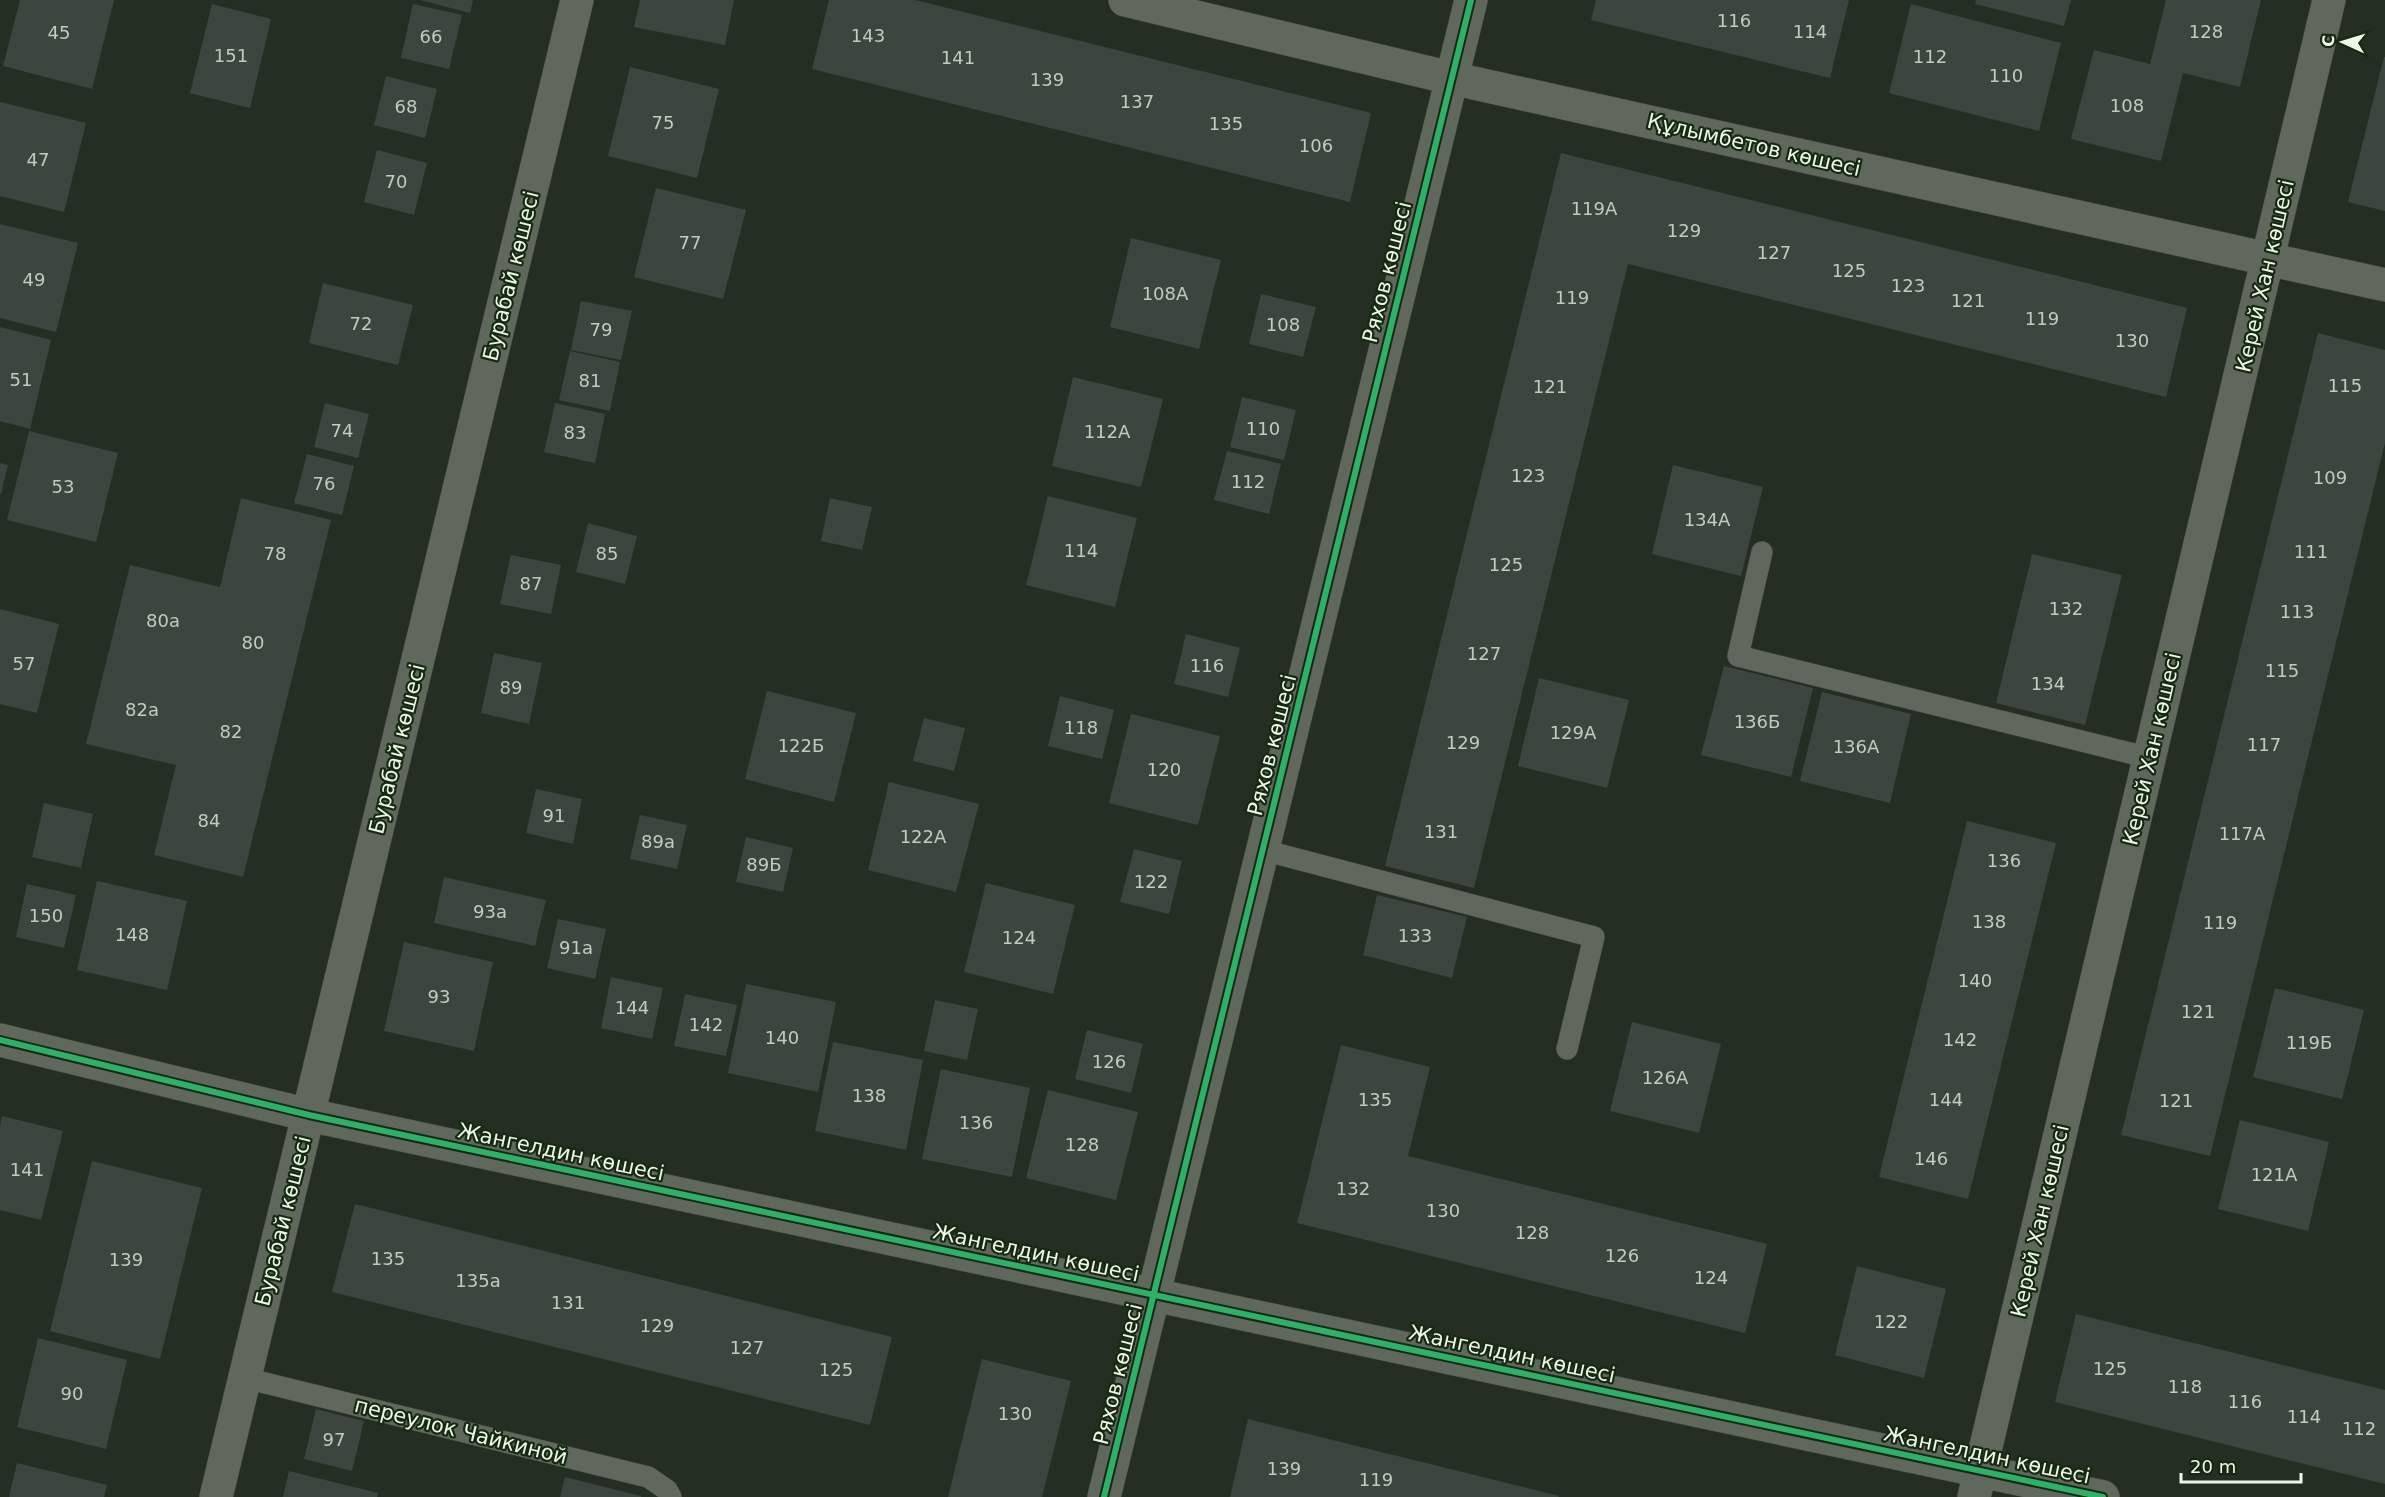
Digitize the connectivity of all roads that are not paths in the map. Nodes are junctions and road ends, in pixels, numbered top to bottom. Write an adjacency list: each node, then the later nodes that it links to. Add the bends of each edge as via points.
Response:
1 (577, 0): 13 (street, Бурабай көшесі)
2 (1125, 0): 5 (street, Құлымбетов көшесі)
3 (1471, 0): 5 (street, Ряхов көшесі)
4 (2330, 0): 6 (street, Керей Хан көшесі)
5 (1451, 78): 6 (street, Құлымбетов көшесі); 10 (street, Ряхов көшесі)
6 (2268, 260): 7 (street, Құлымбетов көшесі); 9 (street, Керей Хан көшесі)
7 (2385, 285)
8 (1762, 552): 9 (lane, via 1738,656)
9 (2150, 758): 16 (street, Керей Хан көшесі)
10 (1263, 850): 12 (lane, via 1594,937); 14 (street, Ряхов көшесі)
11 (0, 1040): 13 (street, Жангелдин көшесі)
12 (1567, 1049)
13 (309, 1115): 14 (street, Жангелдин көшесі); 15 (street, Бурабай көшесі)
14 (1154, 1294): 16 (street, Жангелдин көшесі); 19 (street, Ряхов көшесі)
15 (245, 1378): 17 (street, Бурабай көшесі); 18 (lane, переулок Чайкиной, via 648,1477)
16 (1978, 1484): 20 (street, Жангелдин көшесі)
17 (216, 1497)
18 (671, 1497)
19 (1104, 1497)
20 (2103, 1497)

